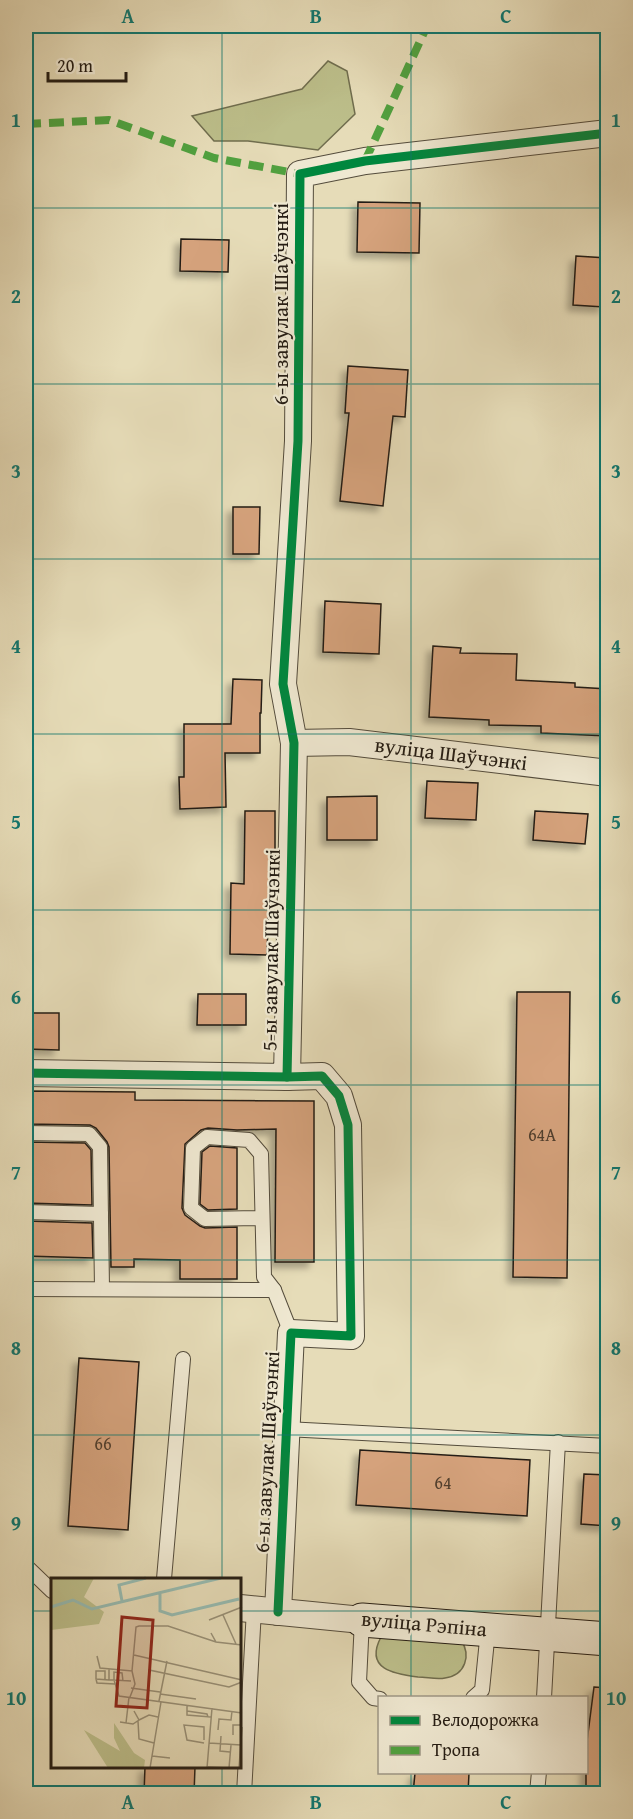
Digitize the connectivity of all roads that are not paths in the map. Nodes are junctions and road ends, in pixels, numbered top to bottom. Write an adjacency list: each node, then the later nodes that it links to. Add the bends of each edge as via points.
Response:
1 (608, 133): 2 (street, 6-ы завулак Шаўчэнкі, via 365,161 300,174 298,441 284,684)
2 (294, 742): 3 (street, вуліца Шаўчэнкі, via 349,742); 5 (street, 5-ы завулак Шаўчэнкі)
3 (608, 773)
4 (26, 1073): 5 (street, 5-ы завулак Шаўчэнкі)
5 (287, 1077): 13 (street, 6-ы завулак Шаўчэнкі, via 322,1076 339,1096 348,1125 351,1336)
6 (26, 1133): 8 (lane, via 89,1134 100,1147)
7 (26, 1212): 8 (lane)
8 (100, 1214): 11 (lane)
9 (262, 1218): 9 (lane, via 261,1154 249,1140 207,1137 192,1148 191,1208 205,1219); 12 (lane, via 264,1277)
10 (26, 1289): 11 (lane)
11 (102, 1289): 12 (lane)
12 (274, 1290): 13 (lane)
13 (291, 1333): 15 (street, 6-ы завулак Шаўчэнкі)
14 (183, 1359): 19 (lane)
15 (286, 1429): 16 (lane); 21 (street, 6-ы завулак Шаўчэнкі)
16 (558, 1442): 17 (lane); 24 (lane)
17 (608, 1446)
18 (26, 1566): 20 (lane)
19 (164, 1578)
20 (51, 1590)
21 (257, 1610): 22 (street, вуліца Рэпіна); 31 (lane)
22 (362, 1620): 23 (street, вуліца Рэпіна); 28 (lane, via 359,1682)
23 (488, 1630): 24 (street, вуліца Рэпіна); 26 (lane, via 482,1690)
24 (549, 1635): 25 (street, вуліца Рэпіна); 27 (lane)
25 (608, 1640)
26 (475, 1696)
27 (544, 1696)
28 (378, 1699)
29 (539, 1774): 30 (lane)
30 (537, 1793)
31 (244, 1794)

